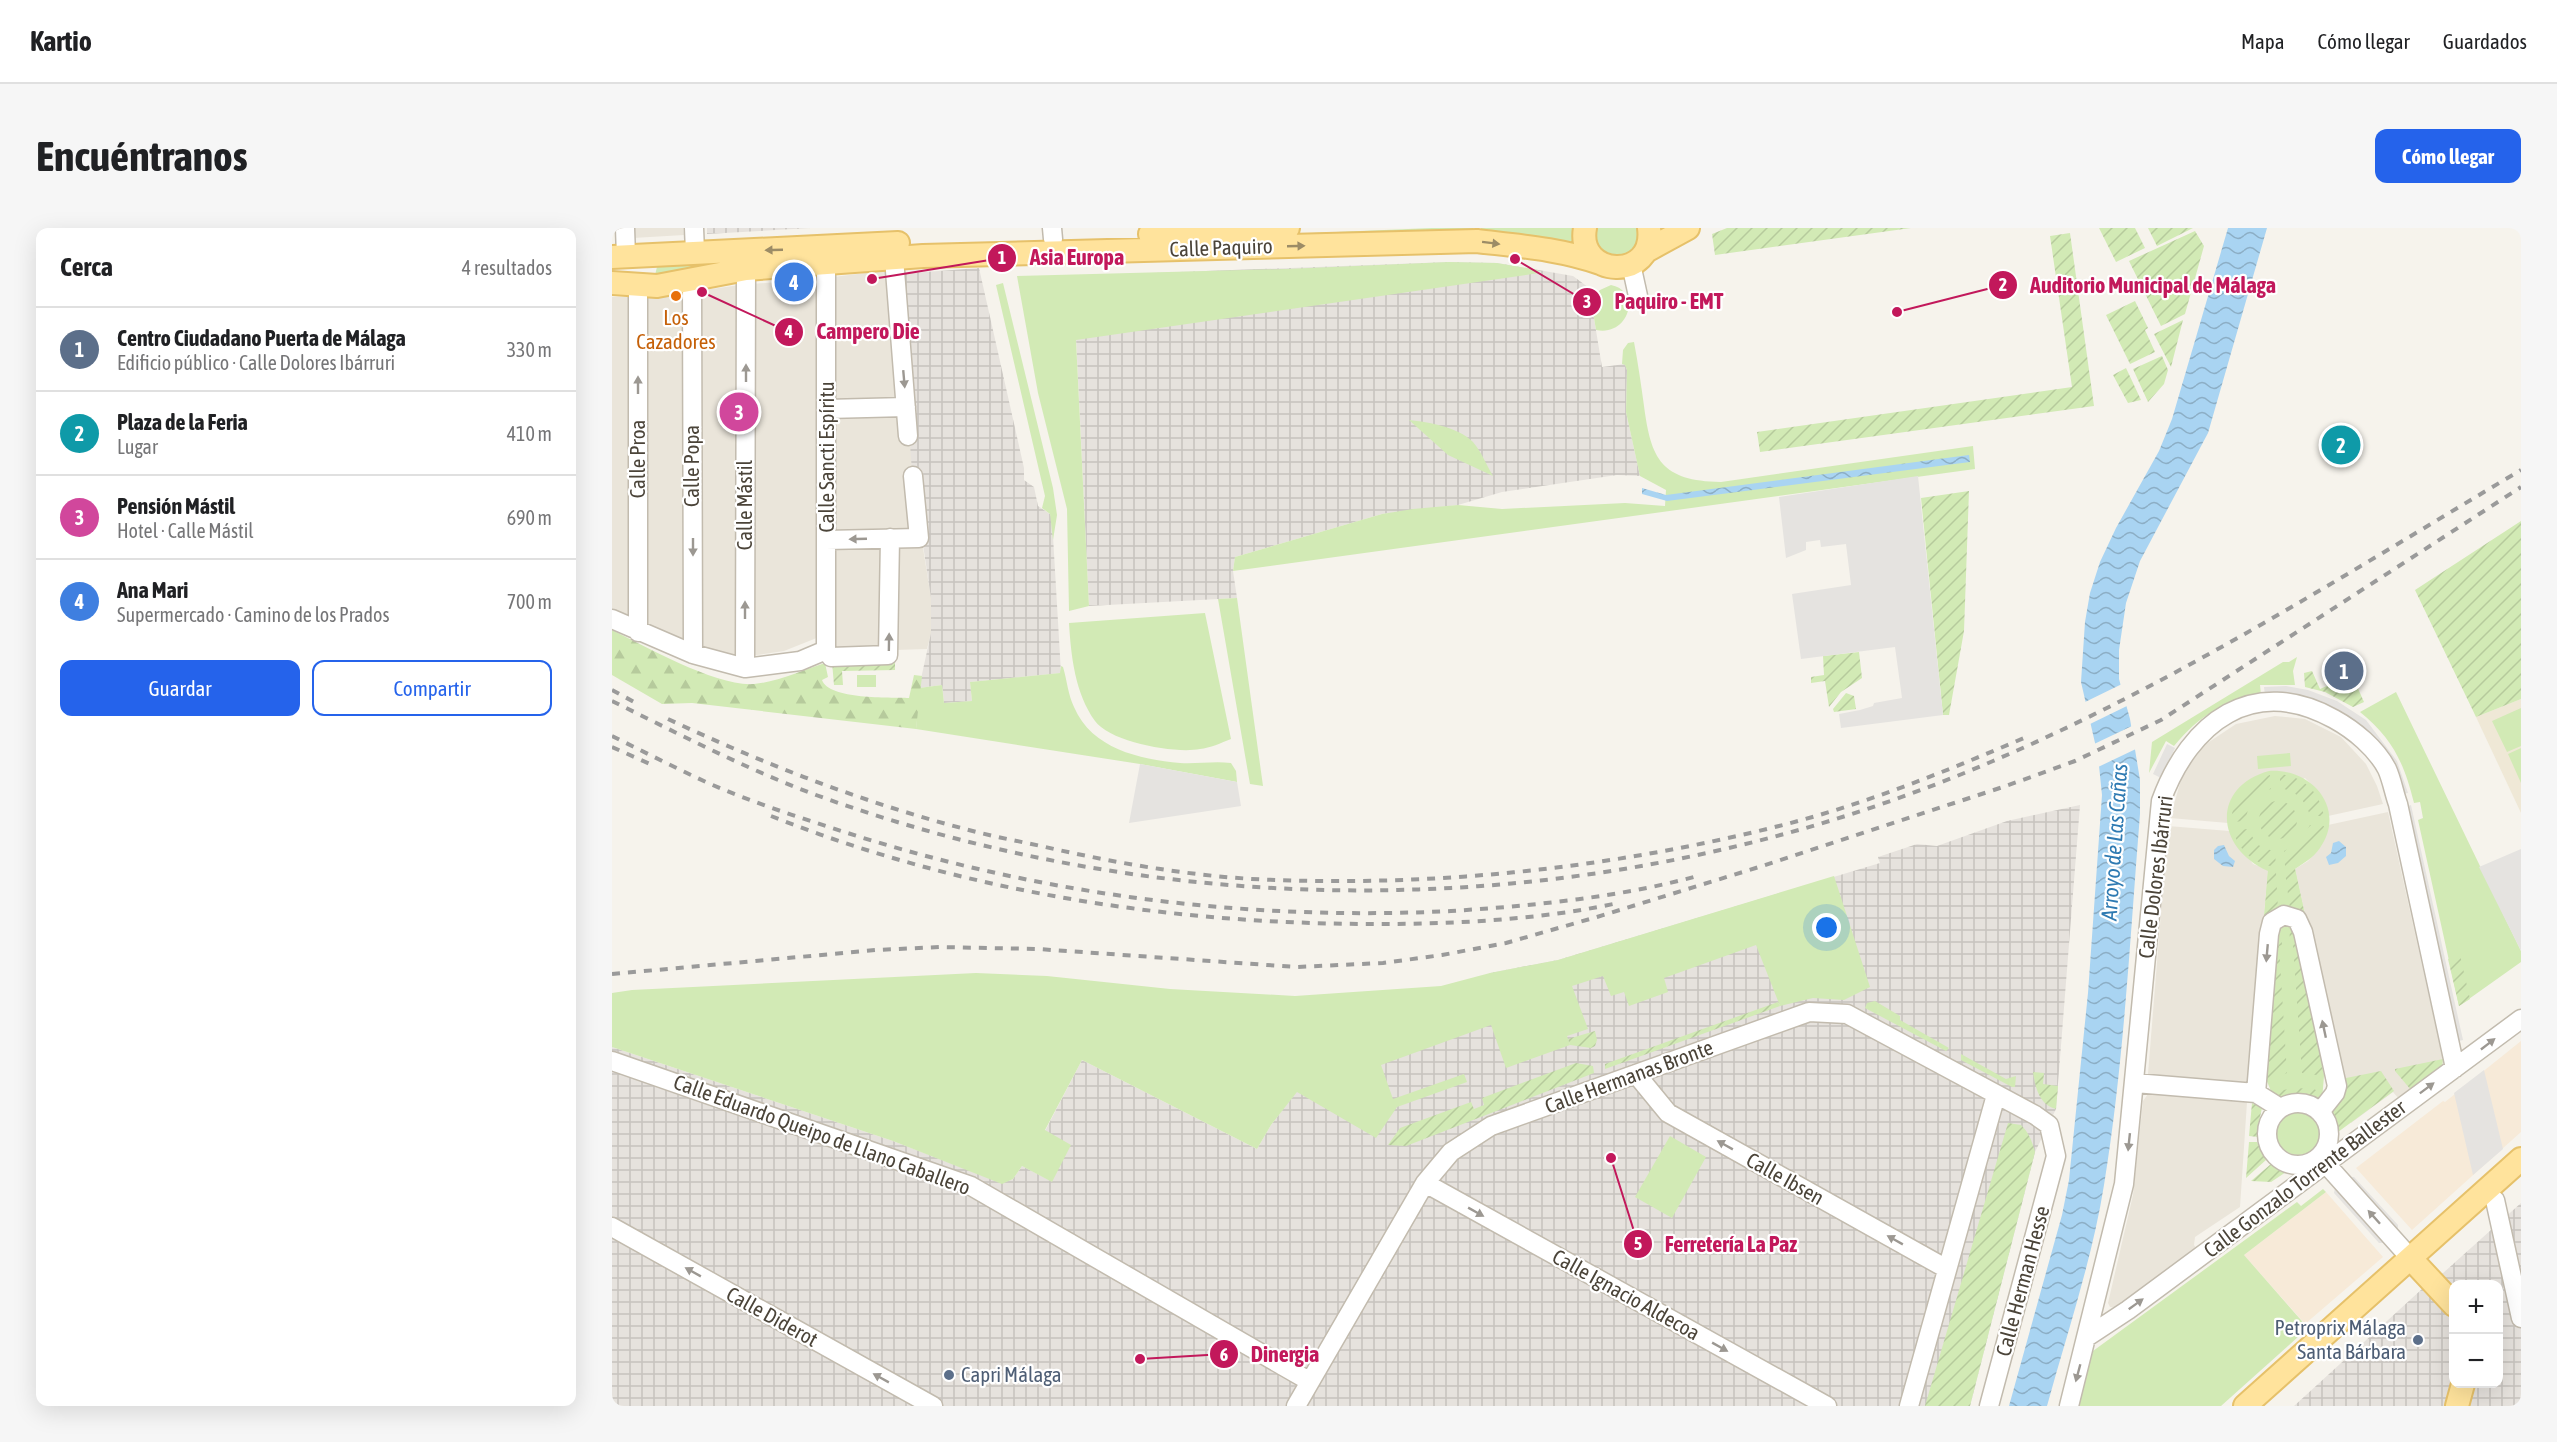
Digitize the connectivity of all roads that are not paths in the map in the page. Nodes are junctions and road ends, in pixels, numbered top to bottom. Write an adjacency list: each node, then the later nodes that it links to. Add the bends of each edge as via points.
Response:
1 (625, 228): 10 (street)
2 (694, 228): 9 (street)
3 (1288, 228): 7 (main road, Calle Paquiro)
4 (1585, 228): 13 (main road, via 1586,247)
5 (1649, 228): 11 (main road, via 1650,237)
6 (1688, 228): 11 (main road)
7 (1052, 233): 8 (main road, Calle Paquiro)
8 (853, 236): 9 (main road, Calle Paquiro, one-way to 9, via 832,248); 12 (main road); 14 (main road)
9 (695, 252): 10 (main road, Calle Paquiro)
10 (625, 256): 17 (main road, via 647,265 647,276)
11 (1639, 258): 13 (main road, Calle Paquiro, via 1612,268); 18 (street)
12 (885, 259): 13 (main road, Calle Paquiro, one-way to 13, via 1477,241 1545,249); 14 (main road, Calle Paquiro); 19 (street, one-way to 19)
13 (1600, 263)
14 (828, 264): 15 (main road, Calle Paquiro); 20 (street, Calle Sancti Espíritu)
15 (746, 269): 16 (main road, Calle Paquiro); 29 (street, Calle Mástil, one-way to 15)
16 (692, 279): 17 (main road, Calle Paquiro, via 657,286); 28 (street, Calle Popa, one-way to 28)
17 (628, 284): 26 (street, Calle Proa, one-way to 17)
18 (1638, 296)
19 (906, 407): 20 (street); 21 (street)
20 (827, 409): 24 (street, Calle Sancti Espíritu)
21 (908, 436)
22 (913, 476): 23 (street, via 919,538)
23 (890, 538): 24 (street, one-way to 24); 27 (street, one-way to 23, via 831,657 888,655)
24 (826, 540): 27 (street, Calle Sancti Espíritu)
25 (612, 619): 26 (street)
26 (638, 632): 28 (street)
27 (826, 650): 29 (street, via 800,661)
28 (693, 654): 29 (street)
29 (745, 668)
30 (2521, 1019): 32 (street, Calle Gonzalo Torrente Ballester, one-way to 30)
31 (612, 1061): 51 (street, Calle Eduardo Queipo de Llano Caballero, via 971,1186)
32 (2455, 1068): 34 (street, Calle Dolores Ibárruri, via 2398,804 2386,769 2367,742 2346,725 2315,708 2278,700 2226,713 2198,736 2170,776 2160,813); 41 (street, Calle Gonzalo Torrente Ballester, one-way to 32)
33 (1636, 1074): 36 (street, Calle Hermanas Bronte, via 1809,1012 1828,1012 1847,1014); 43 (street, Calle Hermanas Bronte, via 1491,1126 1451,1152); 47 (street, Calle Ibsen, one-way to 33, via 1668,1113)
34 (2135, 1083): 35 (street); 50 (street, Calle Dolores Ibárruri, one-way to 50, via 2124,1185)
35 (2256, 1093): 37 (street); 38 (street, one-way to 35, via 2337,1086 2303,932 2297,919 2284,915 2272,922 2269,934)
36 (1996, 1095): 39 (street, Calle Hermanas Bronte, via 2049,1125); 47 (street)
37 (2280, 1108): 38 (street, via 2296,1102); 41 (street, via 2267,1130 2271,1151 2292,1164)
38 (2320, 1112): 41 (street, via 2329,1130)
39 (2056, 1156): 57 (street, Calle Herman Hesse)
40 (2521, 1159): 46 (main road)
41 (2322, 1161): 46 (street, one-way to 41); 50 (street, Calle Gonzalo Torrente Ballester, one-way to 41)
42 (2521, 1176): 44 (main road)
43 (1425, 1183): 51 (street, Calle Hermanas Bronte); 55 (street, Calle Ignacio Aldecoa, one-way to 55)
44 (2495, 1200): 46 (main road); 49 (street)
45 (612, 1227): 53 (street, Calle Diderot, one-way to 45)
46 (2414, 1262): 48 (main road); 59 (main road); 60 (main road)
47 (1947, 1269): 56 (street)
48 (2449, 1300)
49 (2521, 1318)
50 (2087, 1337): 58 (street, Calle Dolores Ibárruri, one-way to 58)
51 (1309, 1381): 54 (street, Calle Hermanas Bronte)
52 (2462, 1388): 61 (main road)
53 (933, 1406)
54 (1296, 1406)
55 (1827, 1406)
56 (1909, 1406)
57 (1989, 1406)
58 (2069, 1406)
59 (2246, 1406)
60 (2264, 1406)
61 (2457, 1406)

